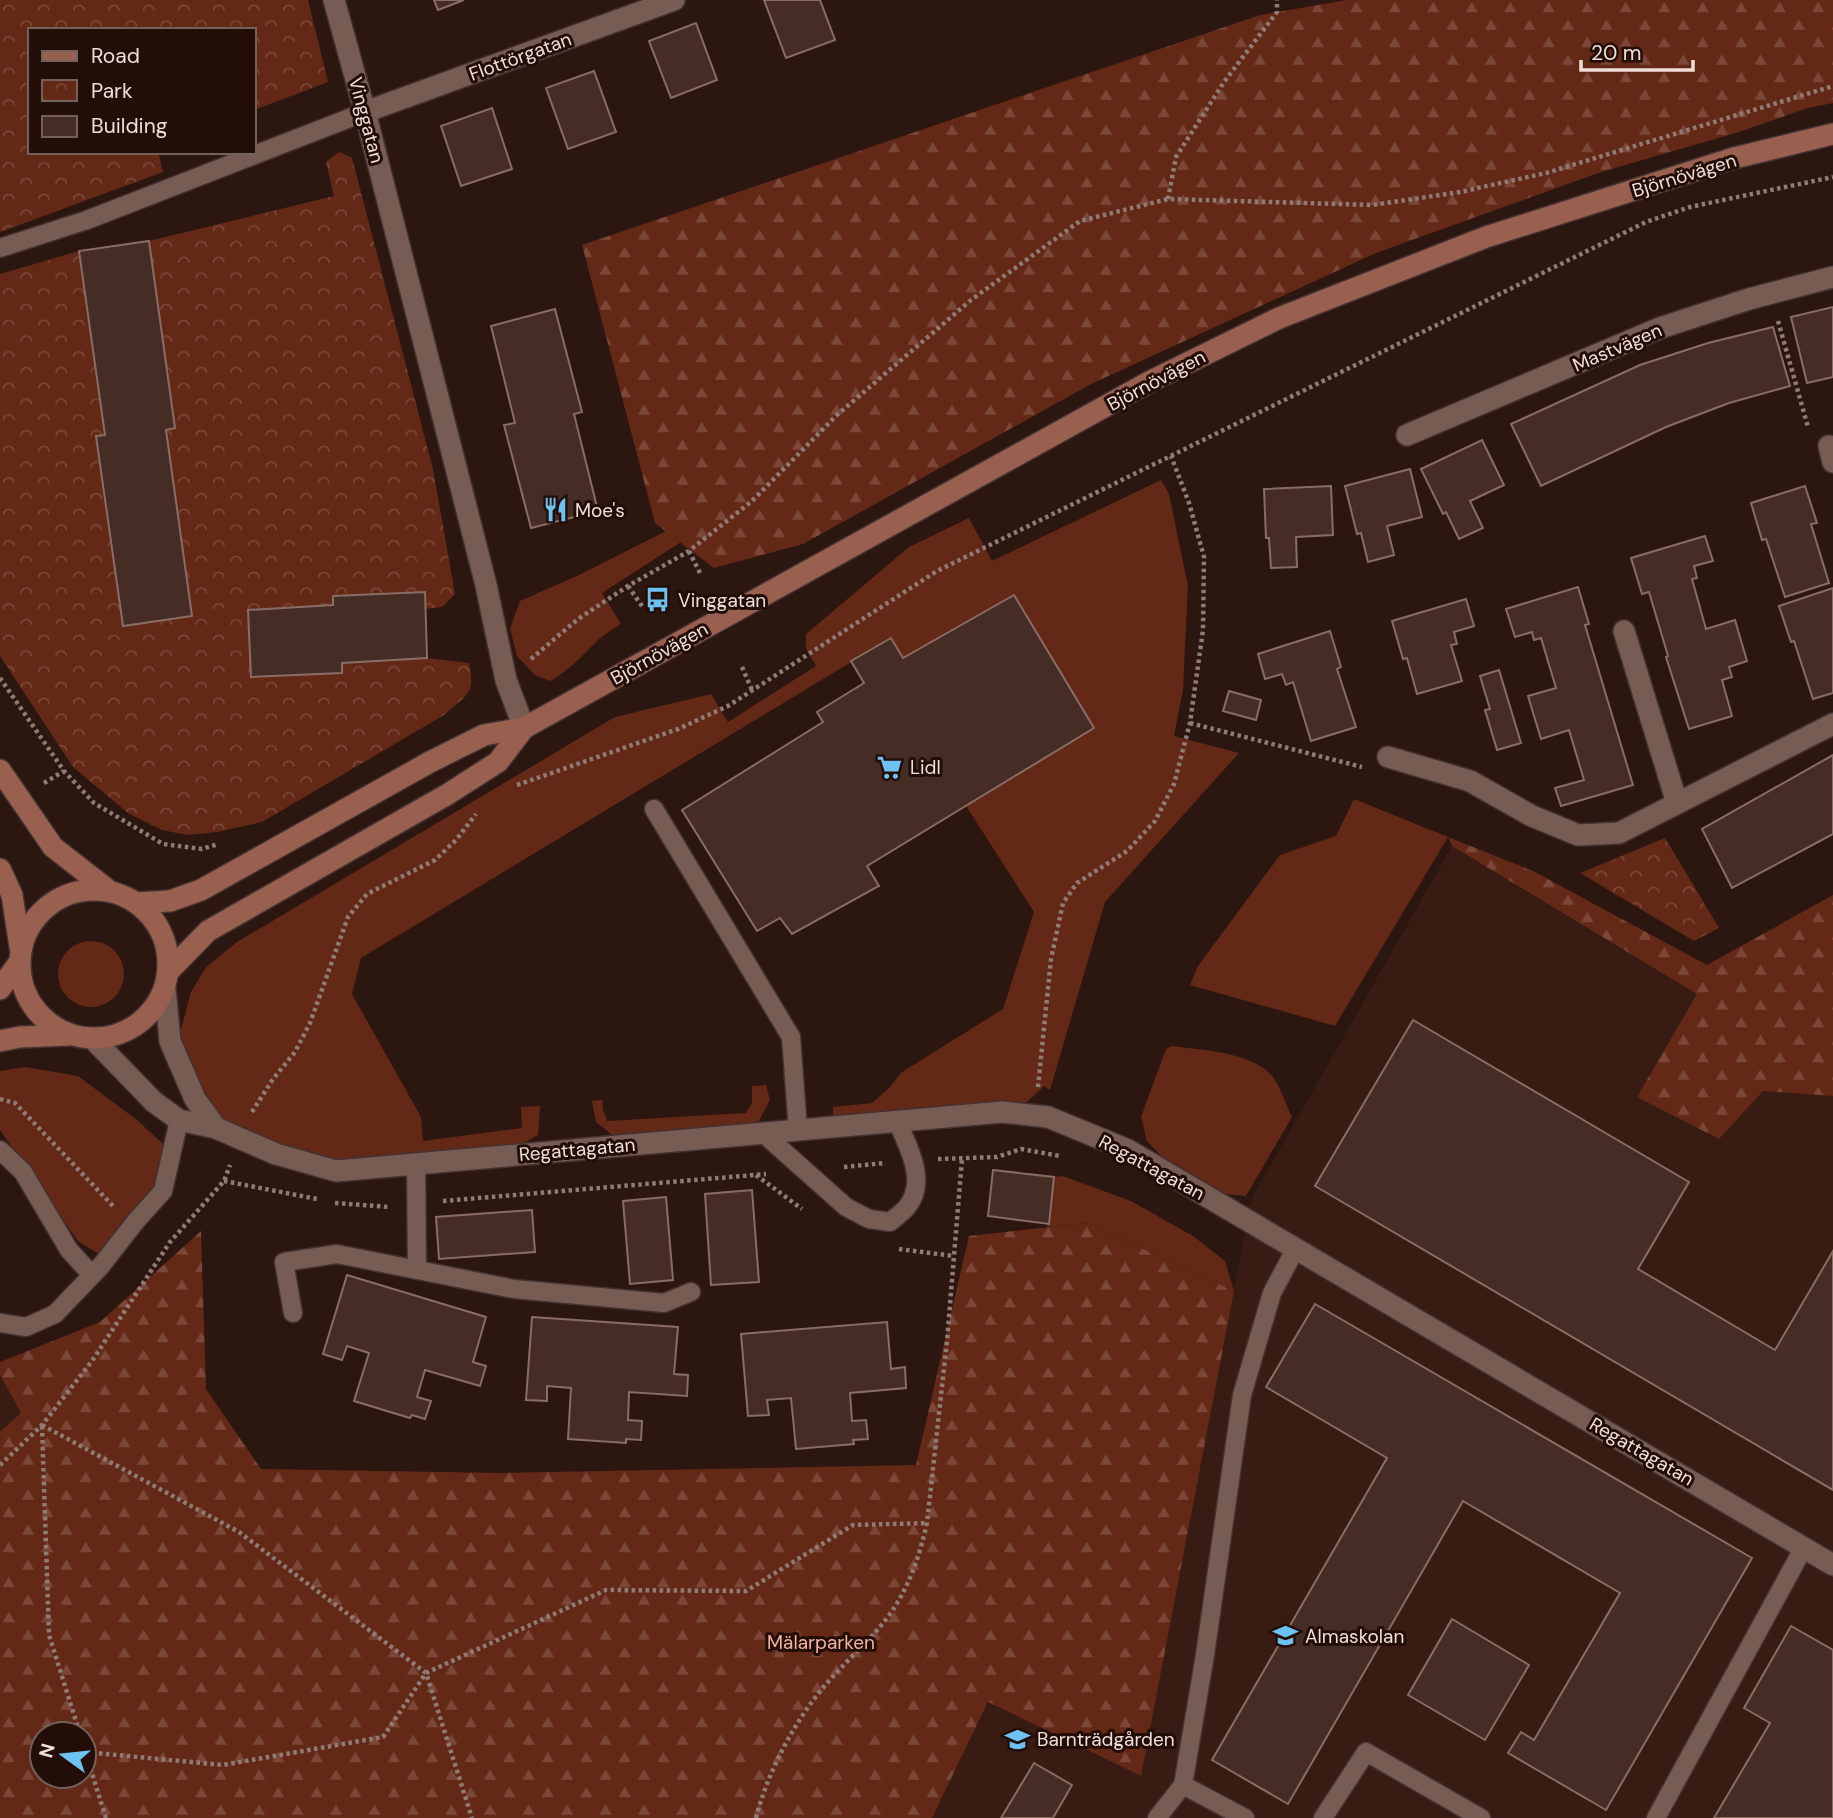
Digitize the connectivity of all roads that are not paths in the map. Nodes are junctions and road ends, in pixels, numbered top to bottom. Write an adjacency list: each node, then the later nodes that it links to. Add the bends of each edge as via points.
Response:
1 (334, 0): 3 (street, Vinggatan)
2 (674, 0): 3 (street, Flottörgatan)
3 (365, 112): 5 (lane, via 87,220); 10 (street, Vinggatan, via 483,572 506,680)
4 (1833, 134): 10 (main road, Björnövägen, via 1734,158 1486,237 1279,318 1149,383)
5 (0, 248)
6 (1833, 277): 7 (street, Mastvägen, via 1660,328)
7 (1407, 435)
8 (1624, 631): 13 (street)
9 (1833, 724): 13 (street)
10 (524, 728): 17 (main road, Björnövägen, via 484,735 430,762 201,890 170,901); 19 (main road, Björnövägen, via 498,762 208,931)
11 (1388, 757): 13 (street, via 1470,781 1532,816 1578,835 1619,833)
12 (0, 770): 16 (main road, via 52,847)
13 (1677, 803)
14 (654, 809): 27 (lane, via 791,1037)
15 (0, 869): 18 (main road, via 12,895)
16 (108, 890): 17 (main road); 18 (main road, via 71,892 51,903 32,920)
17 (136, 903): 19 (main road, via 159,926 169,949)
18 (20, 954): 20 (main road); 21 (main road, via 20,976 29,1002 44,1019)
19 (167, 980): 22 (main road, via 142,1023 121,1034); 26 (street, via 170,1041 195,1099)
20 (0, 989)
21 (69, 1035): 22 (main road); 23 (main road)
22 (92, 1038): 24 (street, Regattagatan)
23 (0, 1041)
24 (179, 1120): 26 (street, Regattagatan); 33 (lane, via 163,1191)
25 (897, 1121): 27 (street, Regattagatan); 28 (lane, via 917,1182 909,1206 890,1222 869,1219 846,1207); 31 (street, Regattagatan, via 1002,1112 1048,1117 1128,1150)
26 (216, 1128): 30 (street, Regattagatan, via 276,1154 336,1171)
27 (798, 1130): 28 (street, Regattagatan)
28 (763, 1133): 30 (street, Regattagatan)
29 (0, 1150): 33 (lane, via 23,1172 69,1250)
30 (416, 1163): 32 (lane)
31 (1296, 1248): 37 (street, Regattagatan); 39 (lane, via 1272,1293 1242,1395)
32 (417, 1269): 34 (lane, via 514,1289 664,1303); 35 (lane, via 337,1254 284,1262)
33 (92, 1275): 36 (lane, via 55,1314 26,1327)
34 (691, 1292)
35 (293, 1313)
36 (0, 1323)
37 (1804, 1547): 38 (street, Regattagatan); 44 (lane)
38 (1833, 1565)
39 (1183, 1785): 40 (lane); 41 (lane)
40 (1157, 1818)
41 (1245, 1818)
42 (1323, 1818): 43 (lane, via 1366,1752)
43 (1481, 1818)
44 (1656, 1818)

